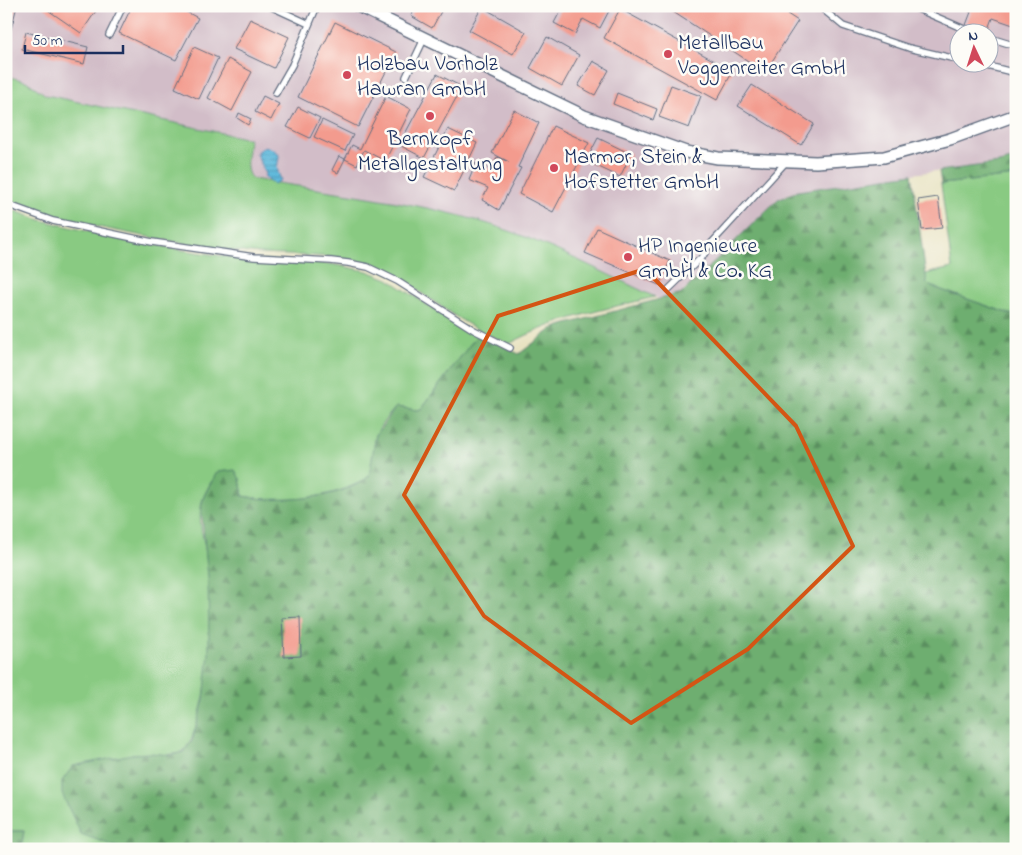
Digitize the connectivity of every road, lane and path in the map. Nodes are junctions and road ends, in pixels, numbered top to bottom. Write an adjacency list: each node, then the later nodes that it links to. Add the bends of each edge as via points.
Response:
1 (123, 6): 9 (lane)
2 (270, 6): 8 (lane)
3 (317, 6): 8 (lane)
4 (358, 6): 10 (street)
5 (819, 6): 13 (lane, via 843,26)
6 (910, 6): 7 (lane)
7 (950, 23)
8 (309, 24): 17 (lane)
9 (109, 35)
10 (424, 38): 16 (lane); 19 (street, via 584,116 686,152 718,158)
11 (1000, 41): 12 (lane)
12 (1016, 46)
13 (950, 58)
14 (1000, 68): 15 (lane)
15 (1016, 72)
16 (406, 77)
17 (276, 93)
18 (1016, 115): 19 (street, via 950,139 884,157)
19 (786, 162): 21 (lane, via 703,256)
20 (6, 204): 22 (lane, via 53,221 152,242 254,256 348,262 368,267)
21 (669, 289)
22 (510, 348)

